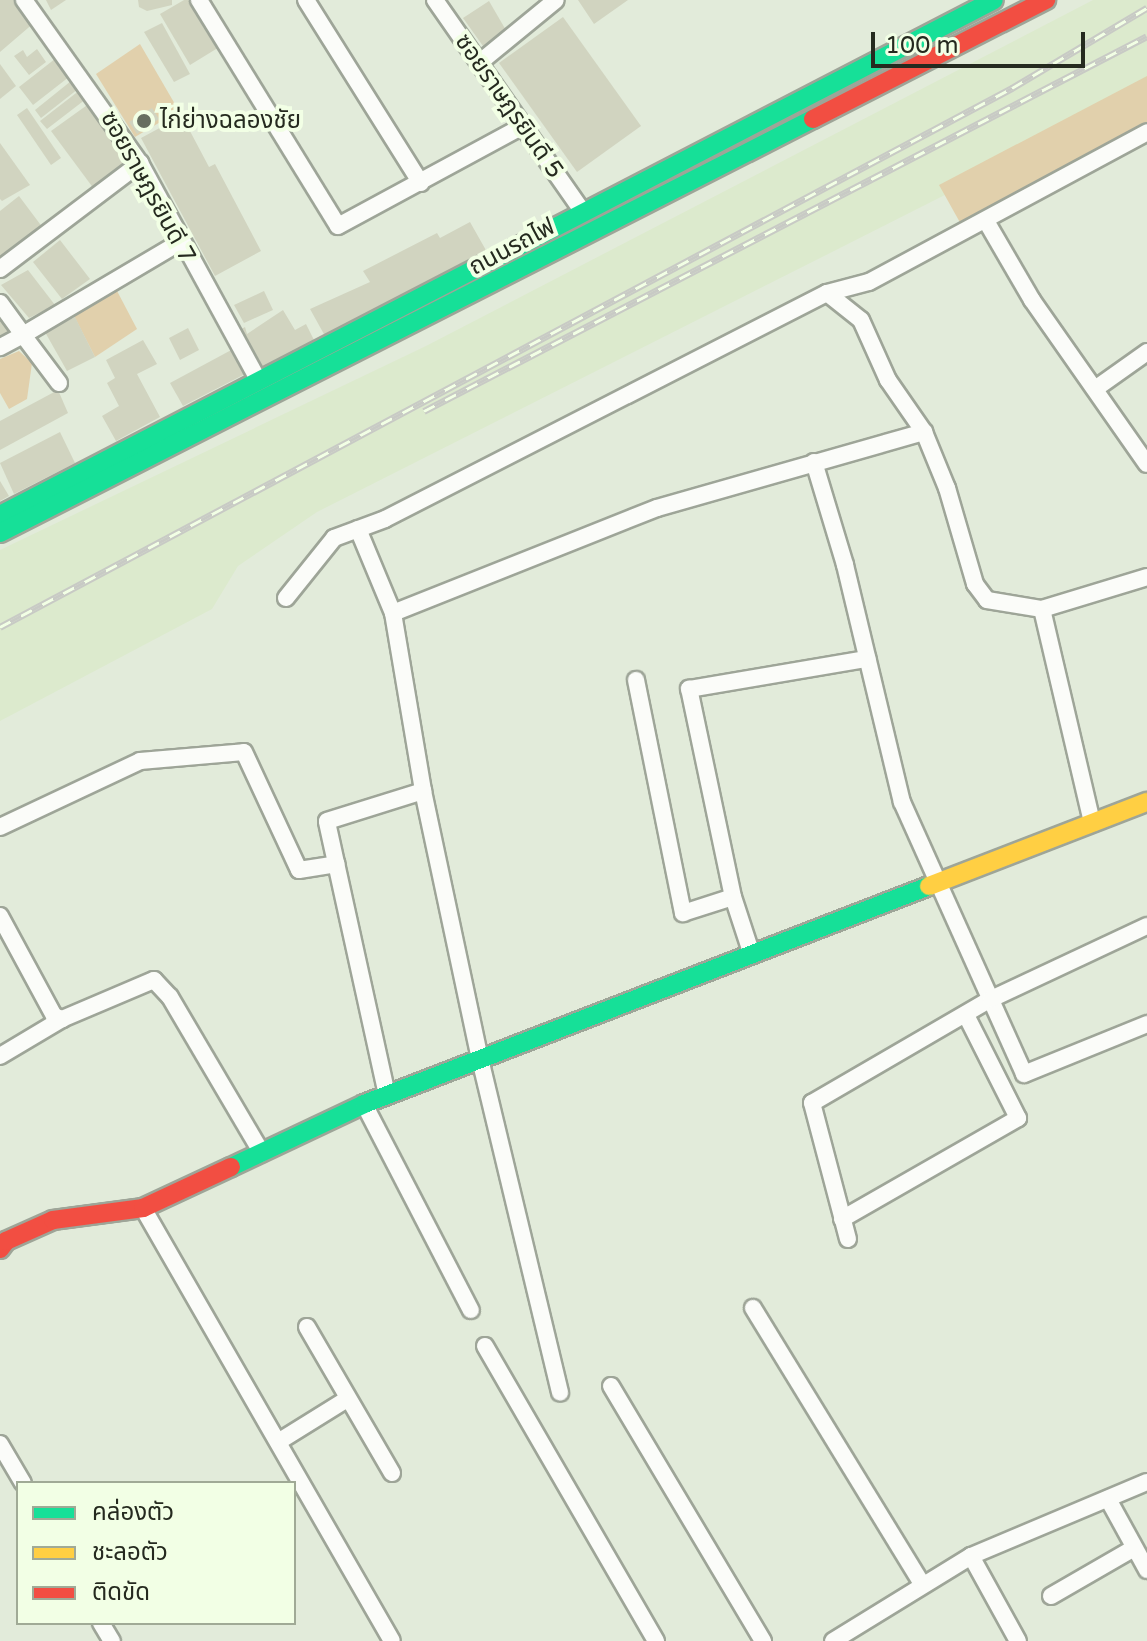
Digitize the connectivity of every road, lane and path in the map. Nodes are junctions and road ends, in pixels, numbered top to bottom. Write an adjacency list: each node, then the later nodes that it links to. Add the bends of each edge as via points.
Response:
1 (24, 0): 11 (street, ซอยราษฎรยินดี 7)
2 (199, 0): 12 (street, via 338,226)
3 (306, 0): 12 (street)
4 (435, 0): 8 (street, ซอยราษฎรยินดี 5)
5 (556, 0): 8 (street)
6 (994, 0): 13 (street, ถนนรถไฟ)
7 (1046, 0): 20 (street, ถนนรถไฟ)
8 (479, 63): 9 (street, ซอยราษฎรยินดี 5)
9 (521, 127): 12 (street); 13 (street, ซอยราษฎรยินดี 5)
10 (1147, 132): 14 (street)
11 (140, 163): 15 (street, ซอยราษฎรยินดี 7); 16 (street)
12 (421, 183)
13 (583, 212): 17 (street, ถนนรถไฟ)
14 (986, 221): 18 (street, via 869,282); 26 (street, via 1032,300)
15 (180, 242): 21 (street); 24 (street, ซอยราษฎรยินดี 7)
16 (0, 269)
17 (442, 287): 20 (street); 24 (street, ถนนรถไฟ)
18 (827, 293): 27 (street, via 861,320 888,380); 31 (street)
19 (0, 303): 21 (street)
20 (452, 307): 32 (street, ถนนรถไฟ)
21 (23, 335): 22 (street); 25 (street)
22 (0, 347)
23 (1147, 352): 26 (street)
24 (259, 381): 30 (street, ถนนรถไฟ)
25 (59, 383)
26 (1095, 389): 29 (street)
27 (924, 432): 28 (street); 35 (street, via 975,584 987,600)
28 (814, 462): 36 (street, via 657,508); 37 (street)
29 (1147, 464)
30 (0, 515)
31 (358, 529): 34 (street, via 323,546); 36 (street)
32 (0, 533)
33 (1147, 577): 35 (street)
34 (286, 598)
35 (1042, 609): 41 (street)
36 (393, 613): 39 (street)
37 (867, 659): 44 (street, via 902,802); 45 (street, via 689,689)
38 (636, 680): 45 (street, via 683,913)
39 (423, 791): 43 (street, via 327,821); 55 (street)
40 (1147, 802): 41 (street)
41 (1092, 823): 44 (street)
42 (0, 827): 43 (street, via 140,761 244,752 299,870)
43 (337, 864): 56 (street)
44 (937, 884): 49 (street); 50 (street)
45 (733, 897): 49 (street)
46 (0, 916): 48 (street)
47 (1147, 926): 50 (street)
48 (5, 939): 52 (street, via 54,1016)
49 (752, 955): 55 (street)
50 (991, 999): 51 (street); 53 (street, via 1024,1074)
51 (966, 1015): 60 (street, via 812,1103); 60 (street, via 1018,1118)
52 (62, 1019): 54 (street); 58 (street, via 154,980 170,997)
53 (1147, 1024)
54 (0, 1056)
55 (480, 1059): 56 (street); 68 (street)
56 (387, 1095): 57 (street)
57 (364, 1104): 58 (street); 64 (street)
58 (262, 1153): 59 (street)
59 (143, 1208): 62 (street, via 53,1220); 70 (street)
60 (842, 1219): 61 (street)
61 (848, 1239)
62 (2, 1240)
63 (753, 1308): 79 (street)
64 (471, 1310)
65 (307, 1327): 69 (street)
66 (485, 1346): 83 (street)
67 (611, 1386): 84 (street)
68 (560, 1393)
69 (347, 1399): 70 (street); 72 (street)
70 (278, 1442): 82 (street)
71 (0, 1444): 73 (street)
72 (392, 1473)
73 (22, 1481)
74 (1147, 1482): 75 (street)
75 (1108, 1499): 76 (street); 77 (street)
76 (1134, 1548): 78 (street); 80 (street)
77 (971, 1556): 79 (street); 85 (street)
78 (1147, 1570)
79 (922, 1584): 81 (street)
80 (1051, 1596)
81 (844, 1639)
82 (392, 1641)
83 (656, 1641)
84 (763, 1641)
85 (1018, 1641)

